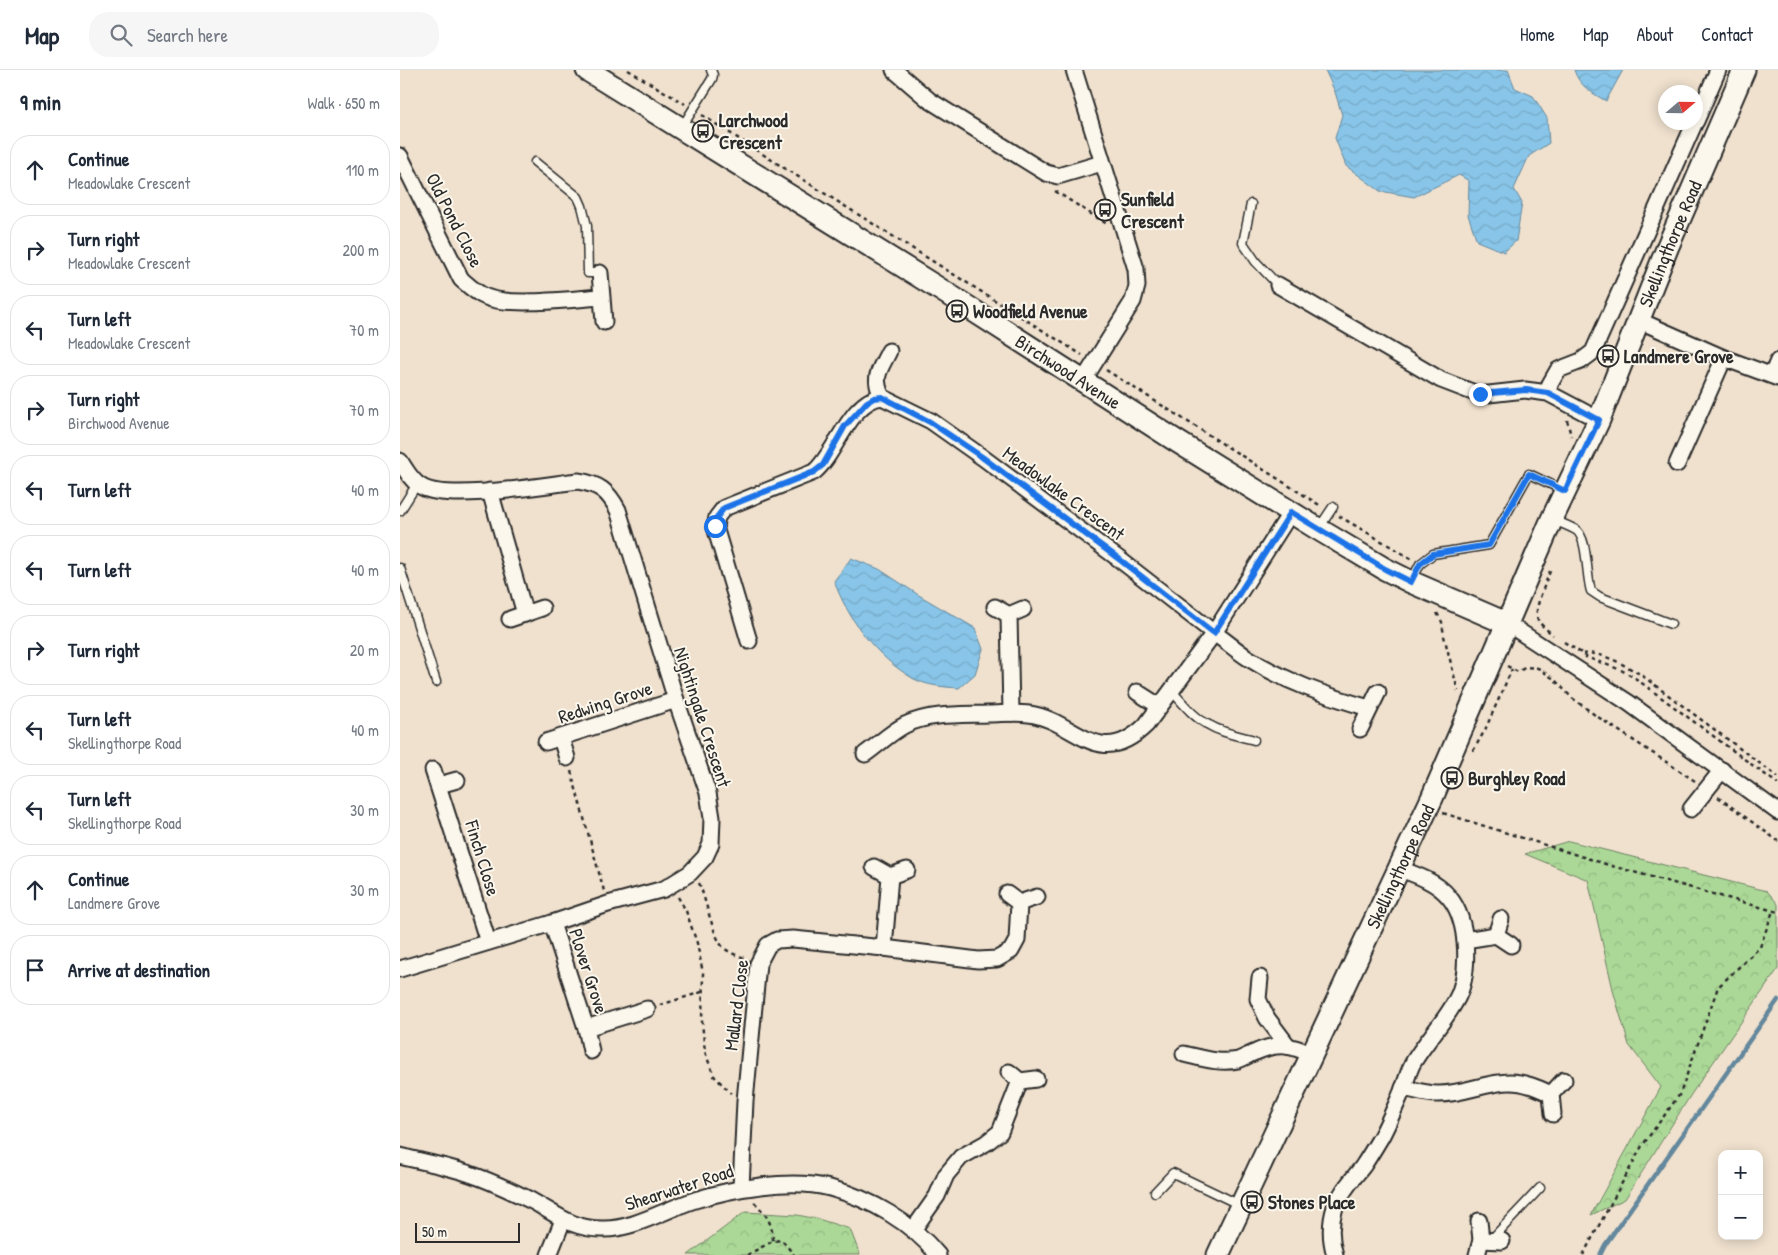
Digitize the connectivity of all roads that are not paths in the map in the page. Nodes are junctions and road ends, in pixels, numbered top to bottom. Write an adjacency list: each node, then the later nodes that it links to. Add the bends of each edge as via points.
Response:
1 (894, 70): 12 (street, via 930,100 1046,173 1058,176)
2 (1074, 70): 12 (street)
3 (1718, 70): 7 (street, Skellingthorpe Road)
4 (1744, 70): 17 (main road, Skellingthorpe Road)
5 (714, 72): 8 (lane)
6 (600, 74): 8 (main road, Birchwood Avenue)
7 (1703, 104)
8 (681, 129): 22 (main road, Birchwood Avenue)
9 (1691, 130): 23 (street, Skellingthorpe Road, via 1594,352 1558,370)
10 (400, 156): 16 (street, Old Pond Close, via 461,279 474,291 486,298 505,301)
11 (535, 162): 14 (lane, via 578,197 585,214 588,273)
12 (1102, 163): 22 (street, via 1136,269 1137,286 1133,300)
13 (1251, 204): 15 (lane, via 1243,244)
14 (600, 273): 16 (street)
15 (1278, 285): 23 (street, via 1441,380 1480,394 1526,390)
16 (601, 297): 18 (street)
17 (1638, 320): 20 (street); 25 (main road, Skellingthorpe Road)
18 (604, 322)
19 (889, 351): 24 (street, via 876,384)
20 (1724, 358): 21 (street); 27 (street)
21 (1776, 372)
22 (1083, 381): 33 (main road, Birchwood Avenue)
23 (1548, 393): 25 (street)
24 (882, 397): 44 (street, Meadowlake Crescent, via 930,422 982,457); 45 (street, via 867,402 845,426 823,465 814,472 724,508 717,517 715,526)
25 (1599, 420): 30 (main road, Skellingthorpe Road)
26 (400, 461): 28 (street)
27 (1677, 464)
28 (417, 484): 29 (street, Nightingale Crescent, via 436,492); 32 (lane)
29 (490, 491): 40 (street); 50 (street, Nightingale Crescent, via 578,481 591,483 611,496)
30 (1565, 491): 34 (main road, Skellingthorpe Road); 37 (lane, via 1529,474 1489,545 1433,554 1420,564)
31 (1334, 507): 35 (lane)
32 (400, 511)
33 (1291, 512): 35 (main road, Birchwood Avenue); 44 (street)
34 (1552, 519): 42 (main road, Skellingthorpe Road); 43 (lane, via 1577,530 1583,538 1591,591)
35 (1318, 529): 37 (main road, Birchwood Avenue)
36 (400, 568): 46 (lane)
37 (1411, 582): 42 (main road, Birchwood Avenue)
38 (995, 607): 53 (street, via 1016,612)
39 (542, 608): 40 (street)
40 (525, 614): 41 (street)
41 (510, 619)
42 (1508, 624): 61 (street, via 1629,703); 67 (main road, Skellingthorpe Road)
43 (1671, 624)
44 (1214, 633): 47 (street); 52 (street, Meadowlake Crescent, via 1248,658 1292,681)
45 (749, 641)
46 (436, 682)
47 (1171, 690): 51 (street); 56 (lane, via 1208,725)
48 (1137, 692): 51 (street)
49 (1378, 692): 52 (street)
50 (676, 700): 55 (street, Redwing Grove); 72 (street, Nightingale Crescent, via 708,793 712,818 711,844 705,857 690,873 664,889)
51 (1159, 706): 53 (street, via 1137,734 1110,744 1081,738 1046,719)
52 (1369, 708): 54 (street)
53 (1011, 713): 58 (street, via 929,718 906,725)
54 (1360, 728)
55 (561, 738): 57 (street, Redwing Grove); 59 (street)
56 (1254, 740)
57 (546, 742)
58 (865, 754)
59 (567, 758)
60 (434, 770): 63 (street, Finch Close)
61 (1722, 770): 64 (street); 65 (street)
62 (457, 780): 63 (street)
63 (440, 785): 75 (street, Finch Close)
64 (1691, 809)
65 (1778, 812)
66 (874, 868): 69 (street)
67 (1400, 869): 74 (street, via 1436,885 1448,896 1458,912); 85 (main road, Skellingthorpe Road)
68 (907, 870): 69 (street)
69 (890, 876): 77 (street)
70 (1037, 897): 77 (street, Mallard Close, via 1013,898 1017,940 1011,951 997,959 978,960)
71 (1501, 919): 73 (street)
72 (552, 923): 75 (street, Nightingale Crescent); 81 (street, Plover Grove)
73 (1496, 935): 74 (street); 76 (street)
74 (1465, 940): 88 (street, via 1463,980 1456,1000 1412,1063)
75 (488, 942): 78 (street, Nightingale Crescent)
76 (1511, 945)
77 (884, 948): 92 (street, Mallard Close, via 793,939 777,940 768,945 758,964 745,1102)
78 (400, 969)
79 (1260, 978): 82 (street, via 1258,999 1267,1018)
80 (647, 1009): 81 (street, Plover Grove)
81 (586, 1028): 83 (street)
82 (1288, 1046): 84 (street, via 1274,1045 1239,1060 1218,1062); 85 (street)
83 (591, 1051)
84 (1184, 1054)
85 (1313, 1055): 95 (main road, Skellingthorpe Road)
86 (1036, 1079): 98 (street, via 1015,1077 1000,1132 961,1157 946,1175 937,1196)
87 (1564, 1080): 89 (street)
88 (1403, 1088): 89 (street, via 1437,1094 1465,1092 1510,1082 1531,1085); 103 (street, via 1381,1136 1336,1206 1331,1222)
89 (1551, 1094): 90 (street)
90 (1553, 1114)
91 (400, 1156): 96 (street, Shearwater Road, via 470,1174 534,1202)
92 (746, 1187): 96 (street, Shearwater Road, via 696,1200 621,1227 602,1229); 98 (street, Shearwater Road, via 795,1184 828,1188 884,1210)
93 (1540, 1188): 99 (lane)
94 (1156, 1192): 95 (lane, via 1173,1173)
95 (1242, 1206): 102 (main road, Skellingthorpe Road)
96 (563, 1220): 100 (street)
97 (1479, 1221): 99 (street)
98 (913, 1230): 101 (street, Shearwater Road)
99 (1491, 1240): 104 (street)
100 (549, 1255)
101 (938, 1255)
102 (1218, 1255)
103 (1335, 1255)
104 (1477, 1255)

